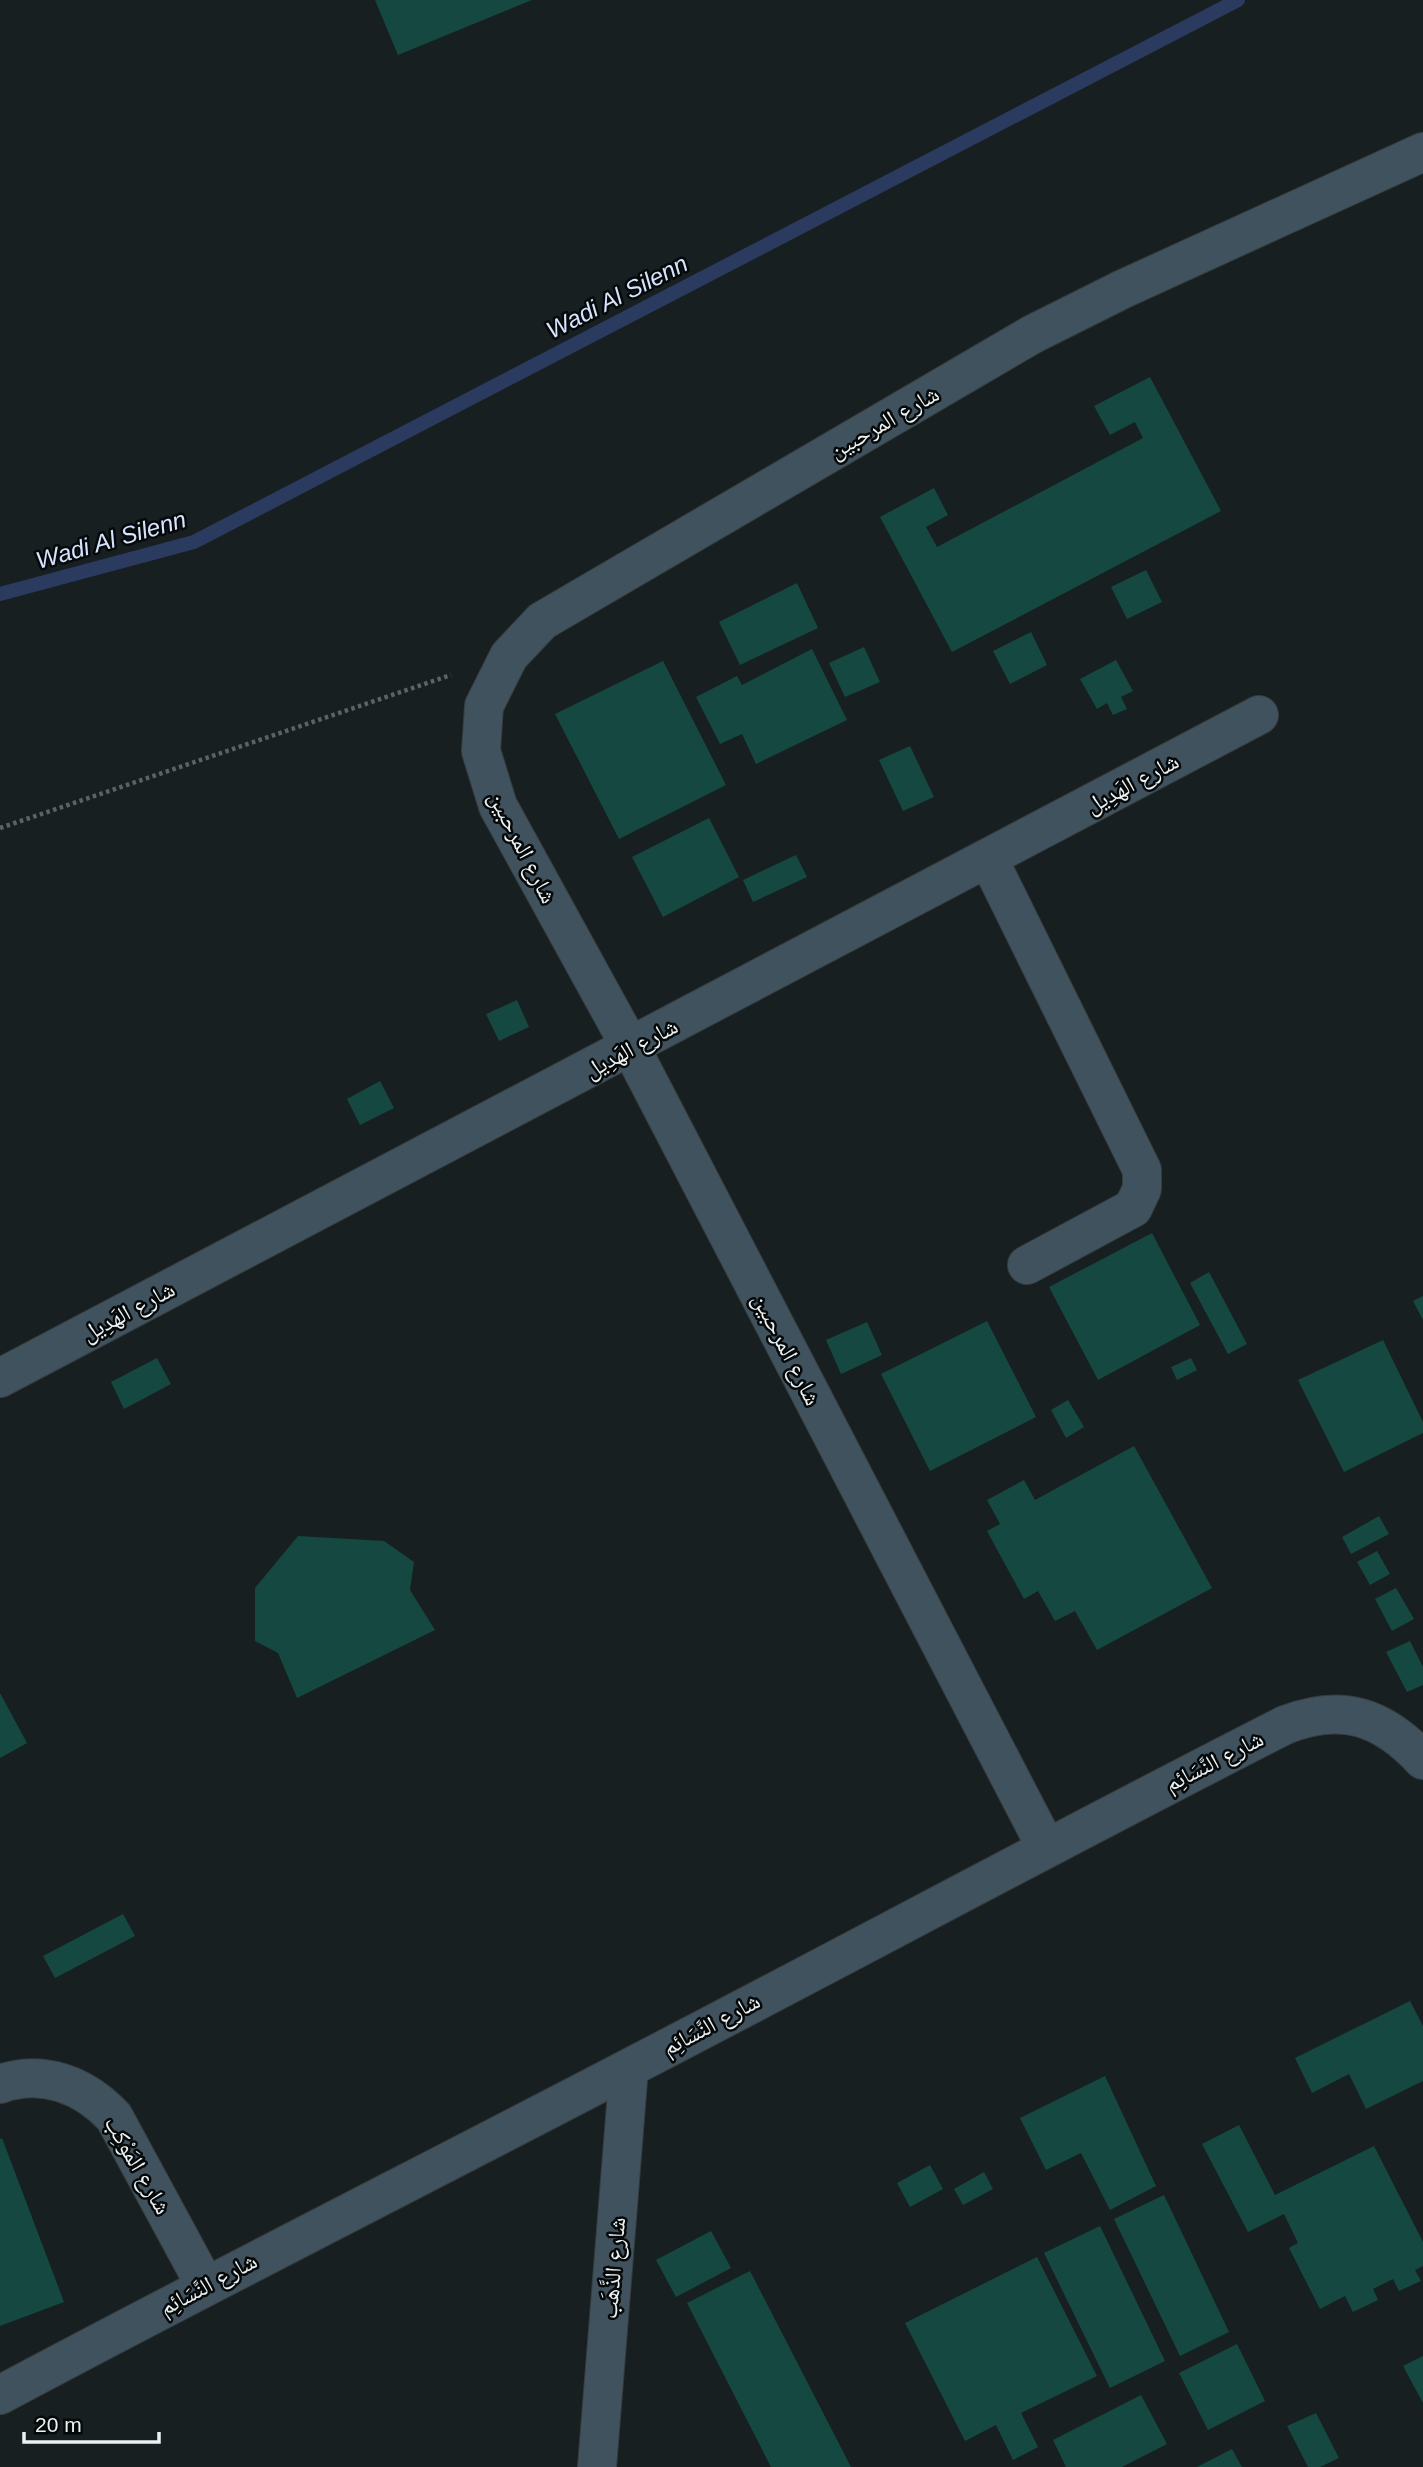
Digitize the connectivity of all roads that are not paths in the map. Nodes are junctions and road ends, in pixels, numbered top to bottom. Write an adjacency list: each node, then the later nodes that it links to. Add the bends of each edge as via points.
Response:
1 (1423, 152): 4 (street, شارع المرحبين, via 1033,334 542,621 509,656 484,705 481,751 498,806)
2 (1259, 715): 3 (street, شارع الهَدِيل)
3 (988, 858): 4 (street, شارع الهَدِيل); 5 (street, via 1142,1170 1142,1189 1133,1208)
4 (631, 1048): 6 (street, شارع الهَدِيل); 8 (street, شارع المرحبين)
5 (1027, 1265)
6 (0, 1378)
7 (1423, 1760): 8 (street, شارع النَّسَائِم, via 1405,1741 1361,1716 1309,1716 1285,1724)
8 (1046, 1847): 9 (street, شارع النَّسَائِم)
9 (629, 2068): 11 (street, شارع النَّسَائِم); 13 (street, شارع الذَّهَب)
10 (0, 2084): 11 (street, شارع المَوْكِب, via 34,2078 57,2081 98,2100 114,2117)
11 (205, 2285): 12 (street, شارع النَّسَائِم)
12 (0, 2395)
13 (597, 2467)

